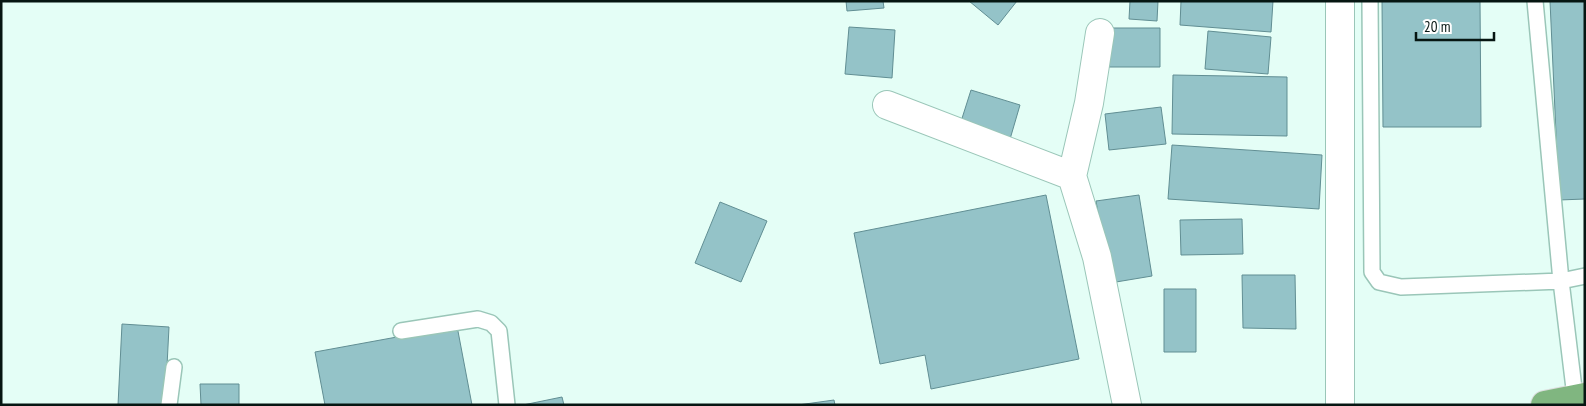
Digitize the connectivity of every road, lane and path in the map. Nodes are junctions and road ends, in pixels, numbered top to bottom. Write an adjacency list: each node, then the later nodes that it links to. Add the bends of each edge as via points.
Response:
1 (1340, 1): 15 (street)
2 (1370, 1): 8 (lane, via 1372,272 1379,282 1401,287)
3 (1535, 1): 8 (lane)
4 (1100, 33): 6 (street, via 1089,103)
5 (887, 105): 6 (street)
6 (1072, 176): 14 (street, via 1096,257)
7 (1585, 276): 8 (lane)
8 (1561, 281): 11 (lane)
9 (401, 331): 13 (lane, via 478,319 490,322 499,331)
10 (174, 367): 12 (lane)
11 (1578, 400): 16 (highway)
12 (169, 405)
13 (507, 405)
14 (1127, 405)
15 (1340, 405)
16 (1545, 405)

